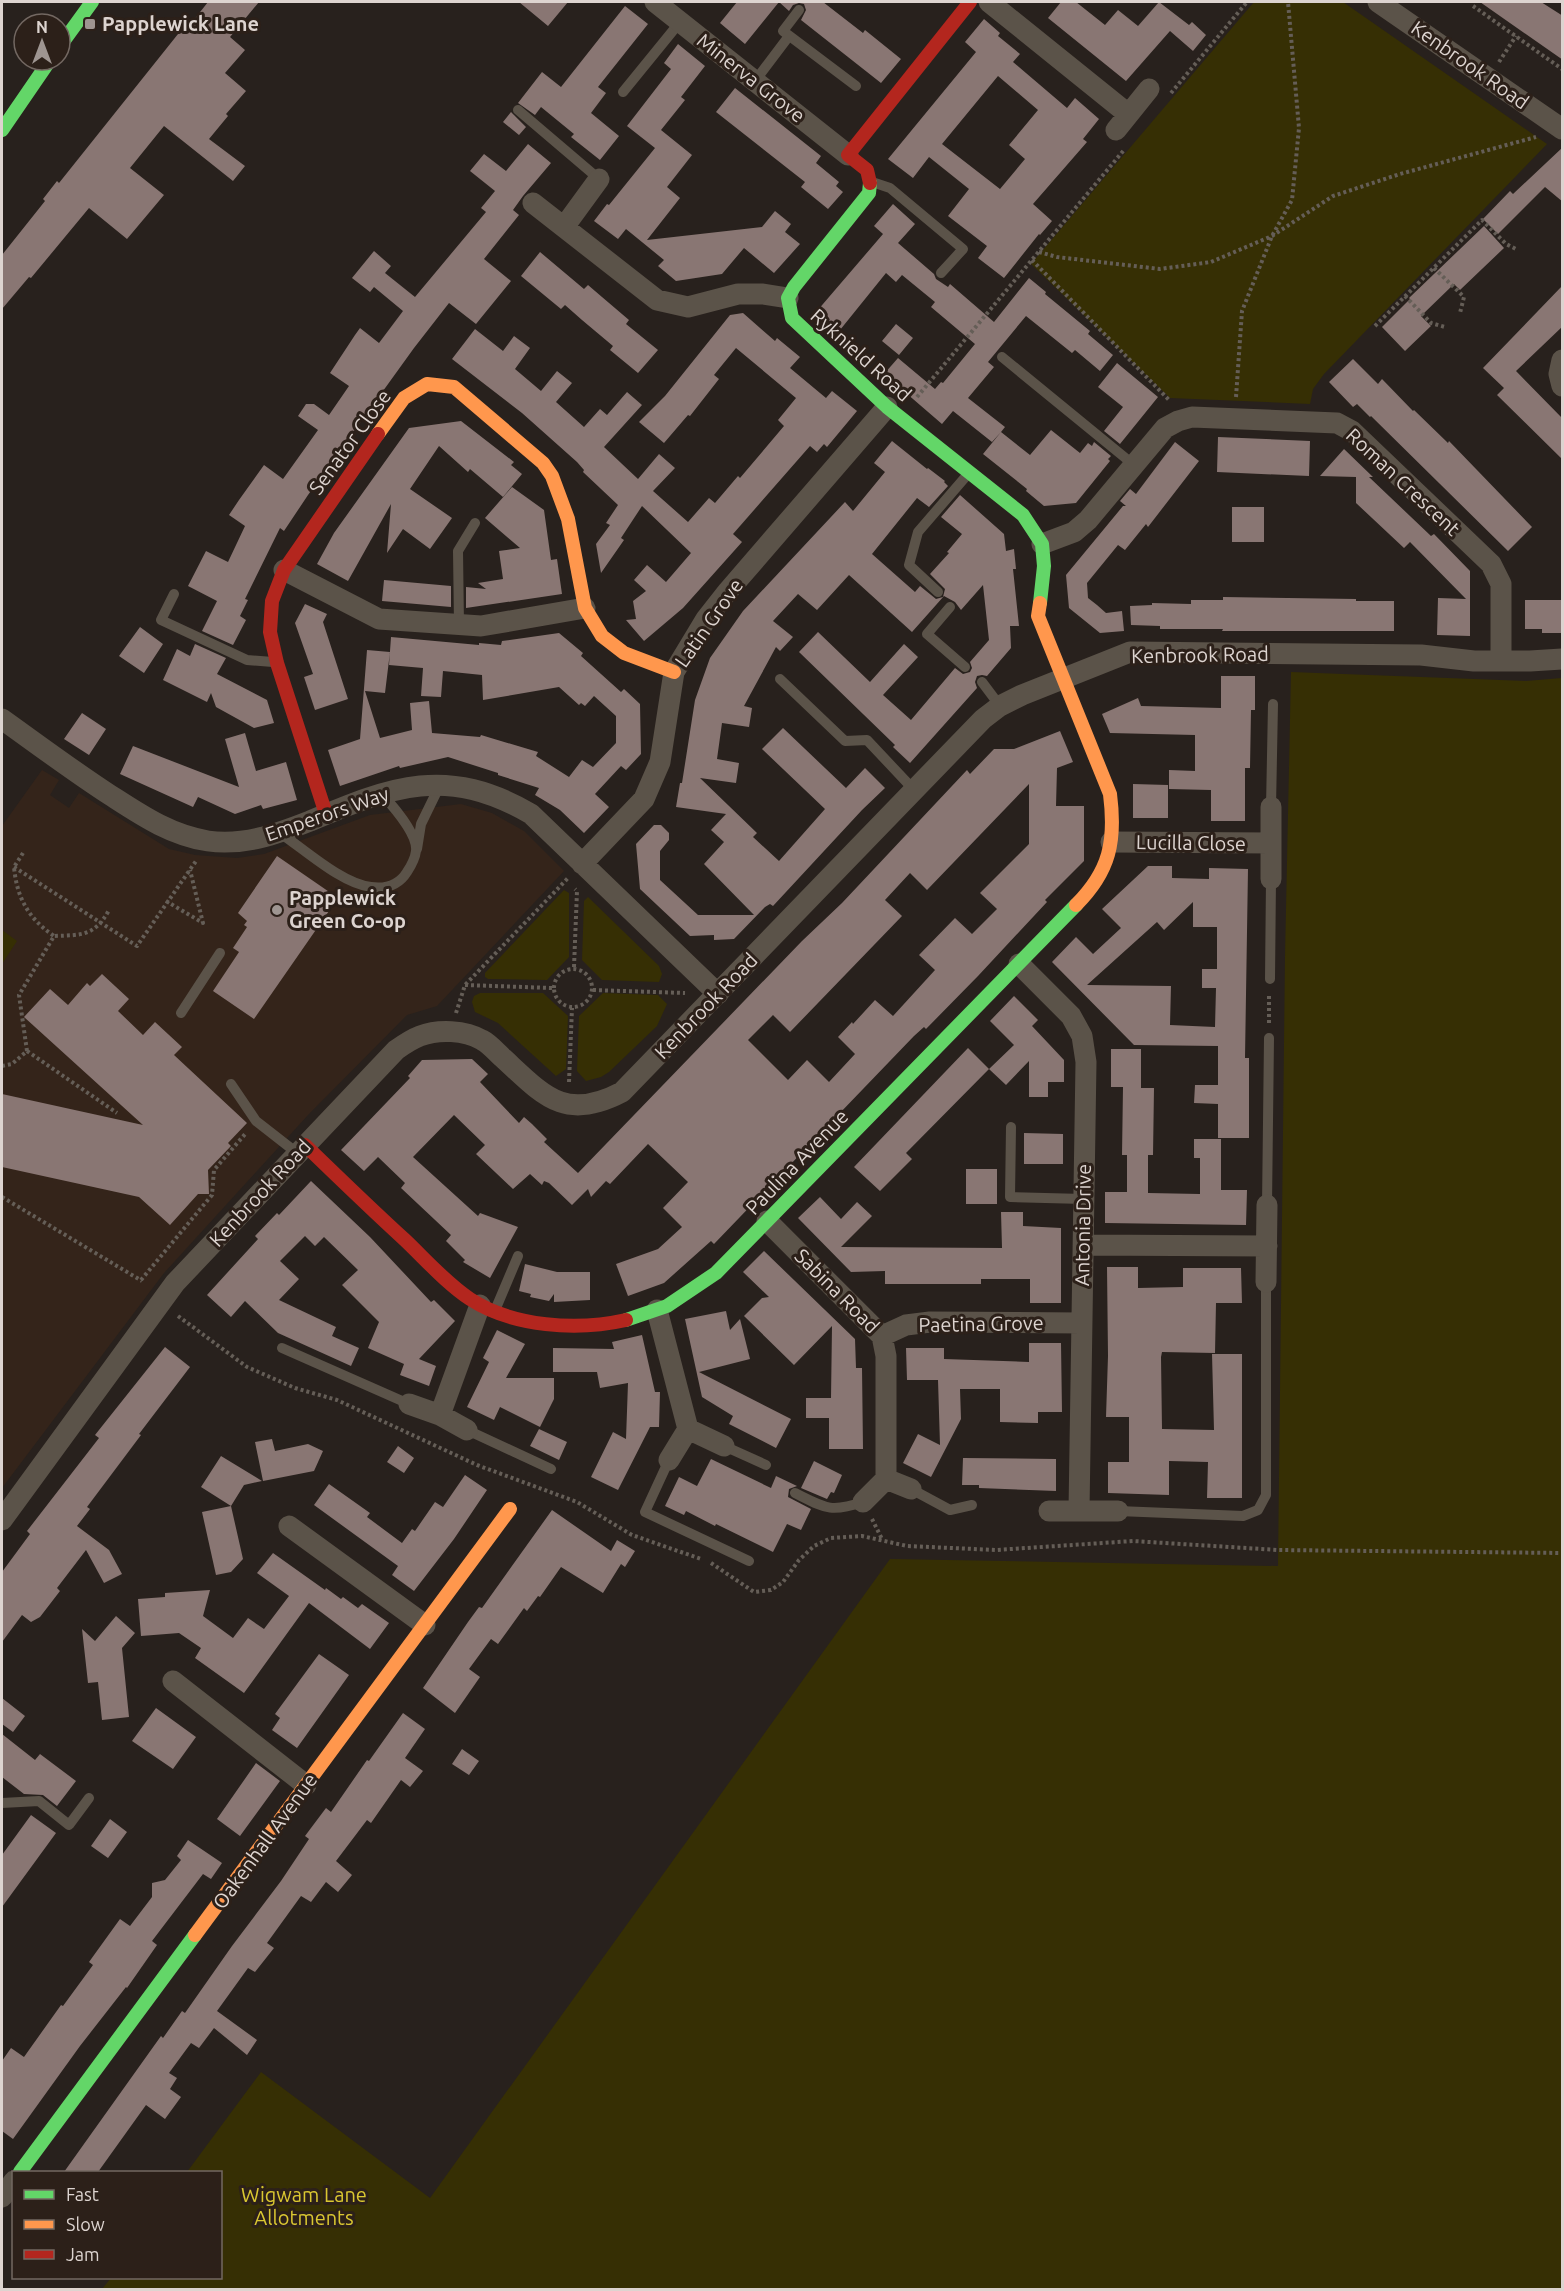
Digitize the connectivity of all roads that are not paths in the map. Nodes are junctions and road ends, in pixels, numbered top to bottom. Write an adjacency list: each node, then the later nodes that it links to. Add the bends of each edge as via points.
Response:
1 (92, 2): 8 (street)
2 (655, 2): 7 (street, Minerva Grove)
3 (970, 2): 18 (street)
4 (989, 2): 14 (street, via 1125,128)
5 (1378, 2): 16 (street, Kenbrook Road)
6 (799, 10): 9 (lane, via 783,31)
7 (680, 21): 11 (street, Minerva Grove); 13 (lane)
8 (72, 30)
9 (789, 36): 11 (lane); 12 (lane)
10 (42, 72): 17 (street)
11 (755, 81): 18 (street, Minerva Grove)
12 (856, 86)
13 (623, 92)
14 (1158, 93)
15 (518, 110): 19 (lane)
16 (1563, 129)
17 (2, 130)
18 (848, 155): 20 (street, via 868,170)
19 (599, 179): 22 (street)
20 (872, 182): 23 (lane, via 890,188 963,249); 24 (street, Ryknield Road, via 869,193)
21 (534, 203): 22 (street)
22 (564, 227): 24 (street, via 657,300 688,307 738,294)
23 (941, 273)
24 (788, 298): 28 (street, Ryknield Road, via 792,318)
25 (1002, 357): 29 (lane)
26 (1563, 360): 27 (street, via 1559,374)
27 (1563, 386)
28 (893, 412): 30 (street, Ryknield Road); 43 (street, Latin Grove, via 728,591)
29 (1134, 465): 32 (street, via 1088,520 1074,532); 40 (street, Roman Crescent, via 1165,428 1192,417 1337,423 1352,431 1491,564 1501,584)
30 (969, 472): 32 (street, Ryknield Road, via 1023,515); 34 (lane, via 918,532 909,565)
31 (476, 524): 38 (lane, via 458,551)
32 (1042, 544): 45 (street, via 1044,566 1038,616)
33 (284, 570): 37 (street, Senator Close, via 404,398 427,384 454,387 543,463 552,476 568,519); 38 (street, via 379,619); 41 (street, Senator Close, via 272,601 270,632)
34 (938, 591)
35 (174, 594): 41 (lane, via 161,620 247,660)
36 (950, 607): 42 (lane, via 927,633)
37 (585, 608): 38 (street, via 481,626); 43 (street, Senator Close, via 602,636 624,653)
38 (459, 625)
39 (1563, 659): 40 (street, Kenbrook Road)
40 (1501, 661): 45 (street, Kenbrook Road, via 1421,655 1130,652)
41 (277, 663): 54 (street, Senator Close)
42 (965, 667)
43 (674, 672): 59 (street, Latin Grove, via 660,762 644,799)
44 (780, 679): 51 (lane, via 845,741 867,741)
45 (1062, 679): 48 (street, Kenbrook Road); 56 (street, Paulina Avenue, via 1110,794)
46 (982, 682): 48 (lane)
47 (1273, 704): 53 (lane)
48 (1000, 706): 51 (street, Kenbrook Road)
49 (2, 718): 55 (street, Emperors Way, via 154,823 186,836 231,842)
50 (440, 785): 52 (street, Emperors Way); 58 (lane, via 421,824); 59 (street, Emperors Way, via 474,789 531,814)
51 (915, 790): 64 (street, Kenbrook Road)
52 (381, 792): 54 (street, Emperors Way); 58 (lane, via 402,817)
53 (1271, 807): 57 (street, Lucilla Close)
54 (326, 814): 55 (street, Emperors Way)
55 (280, 833): 58 (lane, via 346,879 370,887 392,886 403,878)
56 (1111, 842): 57 (street, Lucilla Close); 62 (street, Paulina Avenue, via 1104,869 1084,897)
57 (1271, 843): 60 (street, Lucilla Close)
58 (417, 849)
59 (582, 864): 64 (street, Emperors Way)
60 (1271, 879): 63 (lane)
61 (220, 952): 65 (lane)
62 (1019, 964): 70 (street, Antonia Drive, via 1071,1016 1082,1036 1086,1062); 72 (street, Paulina Avenue)
63 (1270, 979)
64 (718, 994): 69 (street, Kenbrook Road, via 622,1092 586,1105 542,1095 482,1040 450,1030 420,1036 396,1050)
65 (180, 1012)
66 (1269, 1038): 71 (lane)
67 (231, 1084): 69 (lane, via 256,1121)
68 (1011, 1127): 70 (lane, via 1010,1197)
69 (301, 1149): 77 (street, Paulina Avenue, via 446,1279); 99 (street, Kenbrook Road, via 175,1283)
70 (1084, 1199): 73 (street, Antonia Drive)
71 (1267, 1205): 74 (street)
72 (766, 1221): 78 (street, Paulina Avenue, via 716,1273); 80 (street, Sabina Road)
73 (1083, 1245): 74 (street); 79 (street, Antonia Drive)
74 (1267, 1246): 76 (street)
75 (518, 1256): 77 (lane)
76 (1266, 1282): 98 (lane, via 1266,1495 1258,1510 1243,1516)
77 (487, 1308): 78 (street, Paulina Avenue, via 548,1325 582,1326); 83 (street)
78 (657, 1311): 84 (street)
79 (1082, 1323): 80 (street, Paetina Grove, via 930,1322 906,1325); 97 (street, Antonia Drive)
80 (882, 1336): 90 (street, Sabina Road, via 886,1356)
81 (282, 1348): 82 (lane)
82 (409, 1404): 83 (street)
83 (440, 1415): 85 (street)
84 (688, 1429): 86 (street); 87 (street)
85 (467, 1430): 89 (lane)
86 (724, 1446): 88 (lane)
87 (669, 1460): 101 (lane, via 645,1512)
88 (766, 1465)
89 (550, 1469)
90 (886, 1479): 91 (street); 93 (street)
91 (911, 1489): 94 (lane, via 950,1510)
92 (795, 1493): 93 (lane, via 825,1508)
93 (863, 1502)
94 (972, 1504)
95 (510, 1509): 102 (street, Oakenhall Avenue)
96 (1049, 1511): 97 (street)
97 (1079, 1511): 98 (street)
98 (1118, 1511)
99 (2, 1520)
100 (289, 1526): 102 (street)
101 (749, 1561)
102 (425, 1625): 104 (street, Oakenhall Avenue)
103 (173, 1681): 104 (street)
104 (306, 1785): 107 (street, Oakenhall Avenue)
105 (89, 1798): 106 (lane, via 69,1826 39,1801)
106 (2, 1803)
107 (21, 2171)
108 (12, 2184): 109 (street)
109 (2, 2197)

